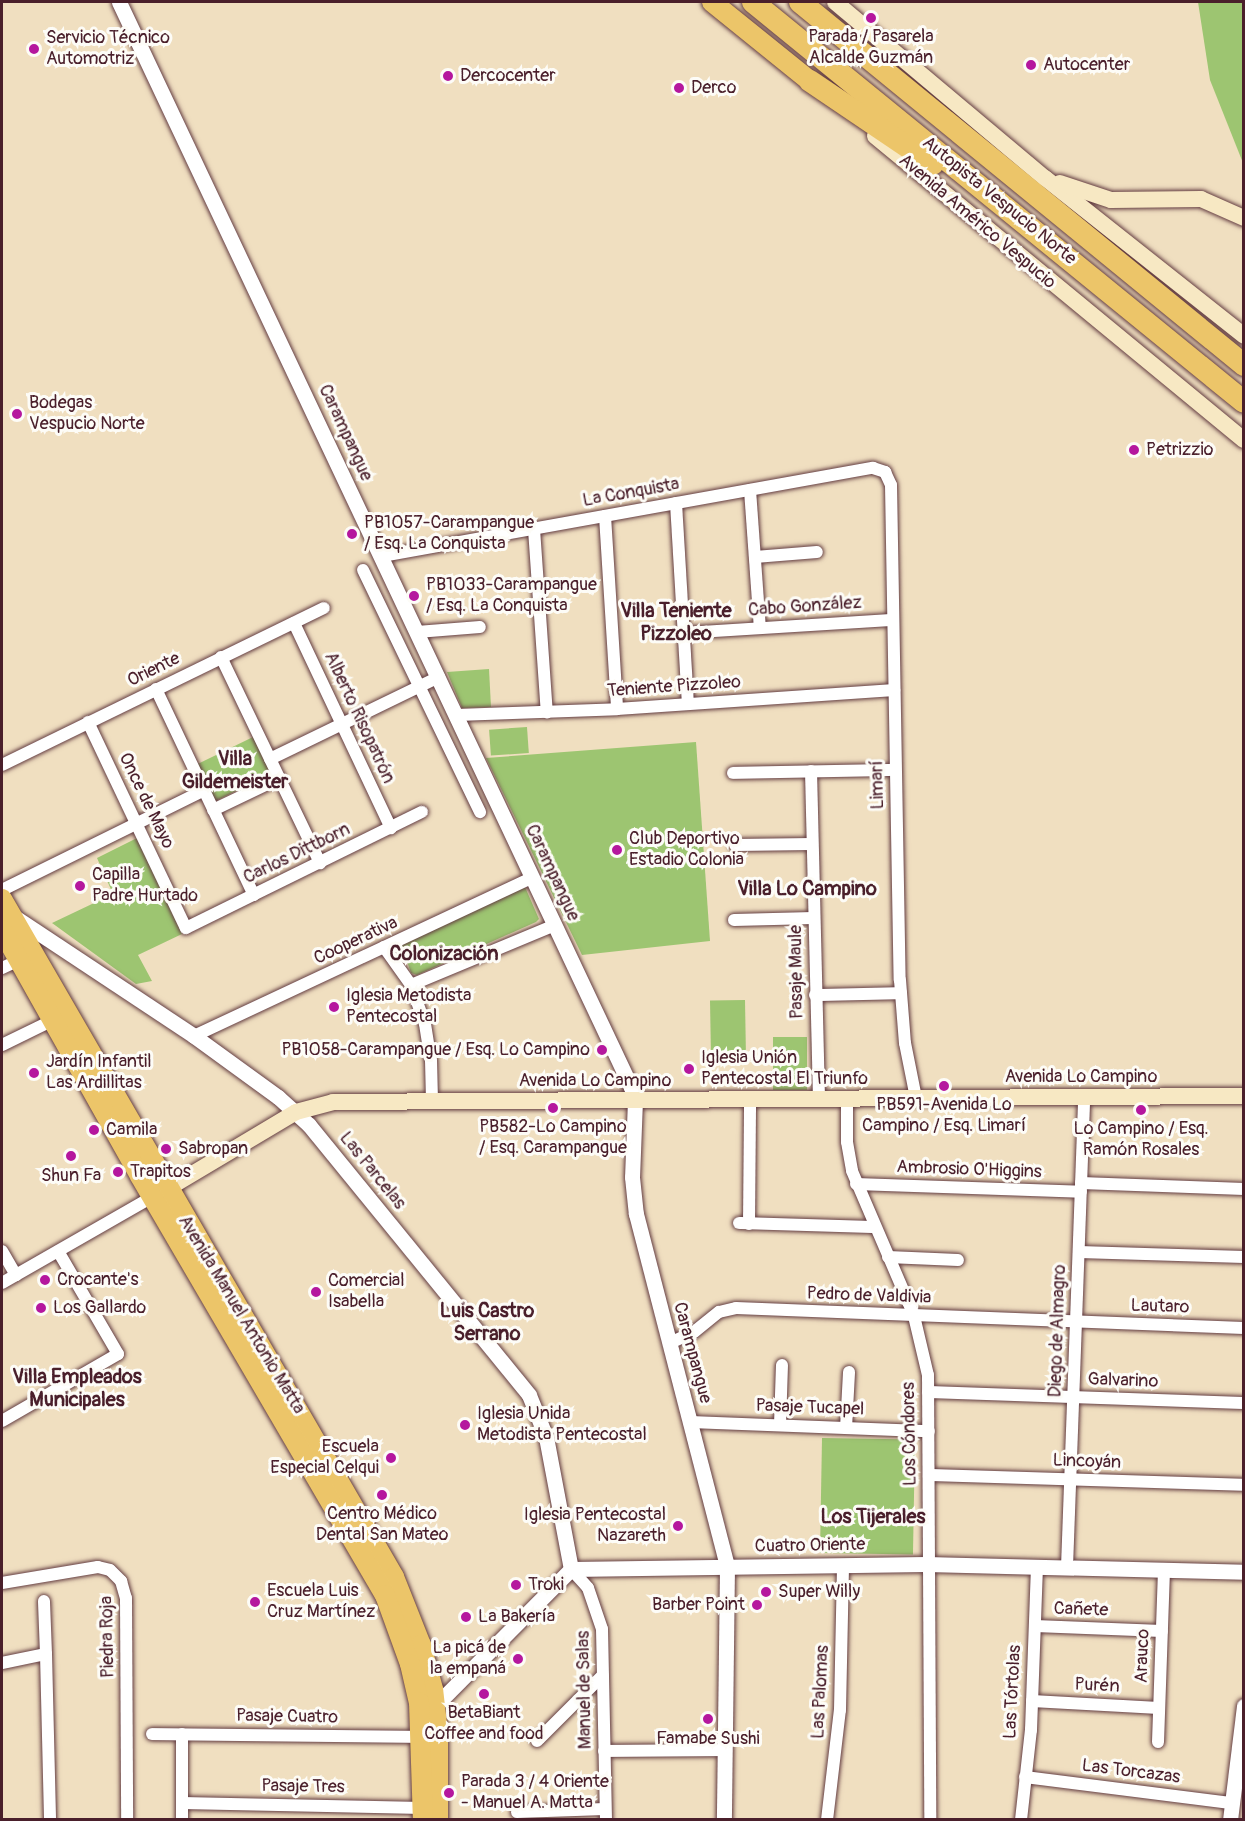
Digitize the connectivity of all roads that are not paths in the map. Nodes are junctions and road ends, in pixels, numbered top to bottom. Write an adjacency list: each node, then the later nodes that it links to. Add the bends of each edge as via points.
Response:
1 (119, 2): 20 (street, Carampangue)
2 (712, 2): 6 (main road, Avenida Américo Vespucio)
3 (753, 2): 8 (highway, Autopista Vespucio Norte)
4 (800, 2): 11 (highway, Autopista Vespucio Norte)
5 (836, 2): 7 (main road)
6 (810, 81): 8 (highway, via 920,155); 13 (main road, Avenida Américo Vespucio, via 1024,262)
7 (1045, 178): 9 (main road, via 1111,200 1209,201); 10 (main road)
8 (1002, 203): 12 (highway, Autopista Vespucio Norte)
9 (1244, 218)
10 (1244, 336)
11 (1244, 365)
12 (1244, 402)
13 (1244, 440)
14 (885, 472): 15 (street, La Conquista, via 873,468); 24 (street, Limarí, via 891,485)
15 (750, 490): 16 (street, La Conquista); 21 (street)
16 (676, 503): 17 (street, La Conquista); 29 (street)
17 (605, 516): 18 (street, La Conquista); 36 (street)
18 (534, 529): 20 (street, La Conquista); 37 (street)
19 (817, 552): 21 (street)
20 (382, 556): 28 (street, Carampangue)
21 (755, 557): 27 (street)
22 (363, 570): 32 (street)
23 (324, 608): 25 (street, Oriente)
24 (893, 620): 27 (street, Cabo González); 34 (street, Limarí)
25 (294, 622): 30 (street, Oriente); 40 (street, Alberto Risopatrón)
26 (480, 627): 28 (street)
27 (760, 628): 29 (street, Cabo González)
28 (417, 632): 31 (street, Carampangue)
29 (684, 633): 35 (street)
30 (221, 657): 33 (street, Oriente); 41 (street)
31 (439, 677): 32 (street); 38 (street, Carampangue)
32 (419, 687): 40 (street); 50 (street)
33 (156, 689): 39 (street, Oriente); 47 (street)
34 (894, 690): 35 (street, Teniente Pizzoleo); 43 (street, Limarí)
35 (688, 704): 36 (street, Teniente Pizzoleo)
36 (617, 709): 37 (street, Teniente Pizzoleo)
37 (547, 712): 38 (street, Teniente Pizzoleo)
38 (457, 715): 56 (street, Carampangue)
39 (88, 722): 42 (street, Oriente); 51 (street, Once de Mayo)
40 (342, 724): 41 (street); 52 (street, Alberto Risopatrón)
41 (270, 759): 46 (street)
42 (2, 765)
43 (895, 770): 44 (street); 67 (street, Limarí)
44 (810, 771): 45 (street); 53 (street, Pasaje Maule)
45 (733, 773)
46 (280, 778): 48 (street); 55 (street)
47 (204, 790): 48 (street); 51 (street)
48 (213, 810): 58 (street)
49 (423, 812): 52 (street, Carlos Dittborn)
50 (480, 812)
51 (136, 823): 57 (street); 63 (street, Once de Mayo)
52 (391, 828): 55 (street, Carlos Dittborn)
53 (812, 844): 54 (street); 60 (street, Pasaje Maule)
54 (735, 845)
55 (320, 863): 58 (street, Carlos Dittborn)
56 (533, 877): 62 (street, Carampangue); 64 (street, Cooperativa)
57 (2, 890)
58 (254, 895): 63 (street, Carlos Dittborn)
59 (3, 913): 65 (main road, Avenida Manuel Antonio Matta); 70 (street, Las Parcelas); 84 (main road, Avenida Manuel Antonio Matta)
60 (813, 918): 61 (street); 68 (street, Pasaje Maule)
61 (734, 920)
62 (555, 925): 66 (street); 78 (street, Carampangue)
63 (186, 928)
64 (384, 947): 66 (street); 70 (street, Cooperativa)
65 (9, 964): 69 (main road, Avenida Manuel Antonio Matta)
66 (411, 985): 79 (street, via 430,1051)
67 (901, 993): 68 (street); 75 (street, Limarí)
68 (815, 995): 77 (street, Pasaje Maule)
69 (51, 1022): 71 (street); 84 (main road, Avenida Manuel Antonio Matta)
70 (194, 1036): 80 (street, Las Parcelas)
71 (2, 1045)
72 (1084, 1096): 73 (main road, Avenida Lo Campino); 75 (main road, Avenida Lo Campino); 82 (street, Diego de Almagro)
73 (1244, 1096)
74 (847, 1098): 75 (main road, Avenida Lo Campino); 77 (main road, Avenida Lo Campino); 81 (street, Los Cóndores, via 847,1142)
75 (916, 1098)
76 (750, 1099): 77 (main road, Avenida Lo Campino); 78 (main road, Avenida Lo Campino); 85 (street, via 744,1223)
77 (819, 1099)
78 (635, 1100): 79 (main road, Avenida Lo Campino); 97 (street, Carampangue, via 634,1201)
79 (432, 1101): 80 (main road, Avenida Lo Campino, via 333,1102)
80 (296, 1112): 84 (main road, Avenida Lo Campino); 116 (street, Las Parcelas, via 529,1395 549,1447)
81 (856, 1184): 82 (street, Ambrosio O'Higgins); 85 (street, Los Cóndores)
82 (1081, 1187): 83 (street, Ambrosio O'Higgins); 88 (street, Diego de Almagro)
83 (1244, 1189)
84 (160, 1193): 87 (street); 127 (main road, Avenida Manuel Antonio Matta, via 394,1577 421,1646); 130 (main road, Avenida Manuel Antonio Matta, via 386,1595 413,1672)
85 (874, 1227): 89 (street, Los Cóndores)
86 (2, 1251): 92 (street)
87 (58, 1251): 92 (street); 103 (street, via 118,1354)
88 (1079, 1252): 90 (street); 95 (street, Diego de Almagro)
89 (888, 1257): 91 (street); 94 (street, Los Cóndores)
90 (1244, 1257)
91 (958, 1260)
92 (16, 1275): 93 (street)
93 (2, 1283)
94 (915, 1316): 95 (street, Pedro de Valdivia); 97 (street, Pedro de Valdivia, via 730,1308); 100 (street, Los Cóndores, via 926,1358)
95 (1076, 1322): 96 (street, Lautaro); 101 (street, Diego de Almagro)
96 (1244, 1328)
97 (670, 1343): 104 (street, Carampangue)
98 (782, 1365): 105 (street)
99 (849, 1372): 106 (street)
100 (928, 1392): 101 (street, Galvarino); 107 (street, Los Cóndores)
101 (1074, 1397): 102 (street, Galvarino); 109 (street, Diego de Almagro)
102 (1244, 1403)
103 (2, 1421)
104 (690, 1422): 105 (street, Pasaje Tucapel); 113 (street, Carampangue)
105 (780, 1425): 106 (street, Pasaje Tucapel)
106 (846, 1428): 107 (street, Pasaje Tucapel)
107 (928, 1431): 108 (street, Los Cóndores)
108 (929, 1475): 109 (street, Lincoyán); 111 (street, Los Cóndores)
109 (1071, 1479): 110 (street, Lincoyán); 115 (street, Diego de Almagro)
110 (1244, 1485)
111 (929, 1564): 112 (street, Cuatro Oriente); 114 (street, Cuatro Oriente); 149 (street, Los Cóndores)
112 (843, 1565): 113 (street, Cuatro Oriente); 148 (street, Las Palomas, via 840,1710)
113 (727, 1566): 116 (street, Cuatro Oriente); 135 (street, Carampangue)
114 (1037, 1567): 115 (street, Cuatro Oriente); 121 (street, Las Tórtolas)
115 (1067, 1568): 117 (street, Cuatro Oriente)
116 (572, 1569): 125 (street, Manuel de Salas, via 588,1588 598,1609); 127 (street)
117 (1164, 1570): 118 (street, Cuatro Oriente); 122 (street, Arauco)
118 (1244, 1572)
119 (2, 1583): 145 (street, Piedra Roja, via 98,1567 110,1570 121,1581 126,1598)
120 (44, 1601): 123 (street)
121 (1035, 1626): 122 (street, Cañete); 126 (street, Las Tórtolas)
122 (1162, 1631): 129 (street, Arauco)
123 (46, 1654): 124 (street); 144 (street)
124 (2, 1664)
125 (603, 1675): 133 (street); 136 (street, Manuel de Salas)
126 (1032, 1701): 129 (street, Purén); 138 (street, Las Tórtolas)
127 (435, 1706): 130 (main road); 143 (main road, Avenida Manuel Antonio Matta)
128 (1244, 1707): 137 (street)
129 (1159, 1708): 134 (street, Arauco)
130 (422, 1731): 132 (street, Pasaje Cuatro); 143 (main road, Avenida Manuel Antonio Matta)
131 (152, 1734): 132 (street, Pasaje Cuatro)
132 (182, 1734): 139 (street)
133 (537, 1742)
134 (1158, 1742)
135 (725, 1750): 136 (street); 147 (street, Carampangue)
136 (604, 1751): 142 (street, Manuel de Salas)
137 (1240, 1757): 140 (street)
138 (1025, 1777): 140 (street, Las Torcazas); 150 (street, Las Tórtolas)
139 (182, 1803): 143 (street, Pasaje Tres); 146 (street)
140 (1232, 1803): 151 (street)
141 (517, 1812): 142 (street)
142 (606, 1814)
143 (428, 1816)
144 (50, 1820)
145 (127, 1820)
146 (182, 1820)
147 (724, 1820)
148 (827, 1820)
149 (930, 1820)
150 (1021, 1820)
151 (1230, 1820)

